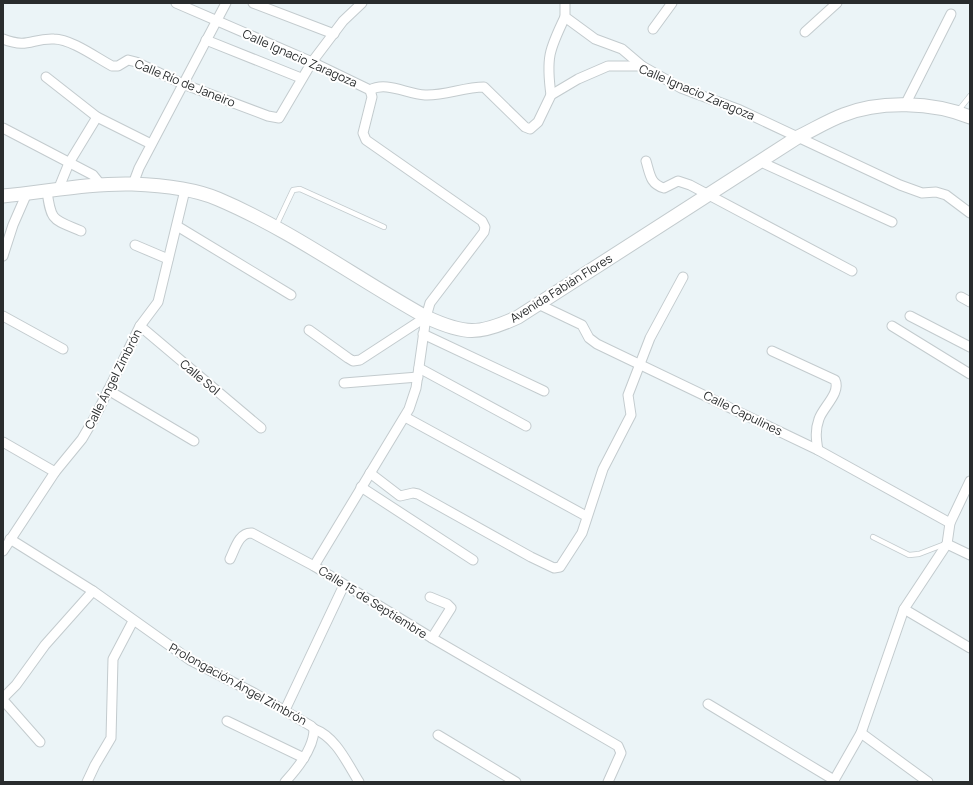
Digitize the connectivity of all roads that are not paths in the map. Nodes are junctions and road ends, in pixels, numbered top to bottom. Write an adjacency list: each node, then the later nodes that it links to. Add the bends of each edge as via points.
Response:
1 (176, 3): 10 (street, Calle Ignacio Zaragoza)
2 (226, 3): 10 (street)
3 (253, 3): 13 (street)
4 (362, 3): 13 (street, via 343,21)
5 (565, 3): 9 (street)
6 (672, 3): 11 (street)
7 (837, 3): 12 (street)
8 (951, 14): 24 (street)
9 (566, 17): 17 (street, via 595,39 622,50); 22 (street, via 551,46 548,70)
10 (216, 21): 15 (street); 16 (street, Calle Ignacio Zaragoza)
11 (654, 29)
12 (805, 32)
13 (334, 34): 16 (street)
14 (3, 39): 20 (street, Calle Río de Janeiro, via 16,44 55,39 67,42 112,66 118,66 128,60)
15 (206, 40): 19 (street); 20 (street)
16 (312, 62): 19 (street); 21 (street, Calle Ignacio Zaragoza)
17 (642, 66): 22 (street, Calle Ignacio Zaragoza, via 608,66 578,79); 29 (street, Calle Ignacio Zaragoza, via 681,88 740,110)
18 (46, 78): 26 (street)
19 (301, 78): 20 (street, Calle Río de Janeiro, via 279,118)
20 (183, 84): 30 (street)
21 (370, 90): 22 (street, Calle Ignacio Zaragoza, via 377,86 385,86 425,95 484,87 530,129 538,122); 58 (street, Calle 15 de Septiembre, via 372,97 362,133 366,140 482,221 485,227 484,232 430,303)
22 (551, 95)
23 (970, 96): 25 (lane)
24 (905, 105): 25 (main road, Avenida Fabián Flores, via 932,106); 29 (main road, Avenida Fabián Flores, via 850,112)
25 (956, 112): 27 (main road, Avenida Fabián Flores)
26 (97, 117): 30 (street); 33 (street)
27 (970, 117)
28 (3, 128): 33 (street)
29 (798, 137): 32 (main road, Avenida Fabián Flores); 41 (street, Calle Ignacio Zaragoza, via 900,185 922,193 936,192 946,195)
30 (151, 144): 34 (street)
31 (646, 162): 39 (street, via 652,182 657,186 664,188 678,181)
32 (761, 162): 39 (main road, Avenida Fabián Flores); 42 (street)
33 (69, 163): 35 (street, via 93,175); 36 (street)
34 (133, 184): 35 (main road, Avenida Fabián Flores); 37 (main road, Avenida Fabián Flores)
35 (101, 185): 36 (main road, Avenida Fabián Flores)
36 (53, 190): 38 (main road, Avenida Fabián Flores); 46 (street, via 50,212 55,220)
37 (185, 190): 43 (street, Calle Ángel Zimbrón); 44 (main road, Avenida Fabián Flores, via 218,198)
38 (27, 194): 40 (main road, Avenida Fabián Flores); 48 (street)
39 (708, 195): 50 (street); 55 (main road, Avenida Fabián Flores)
40 (3, 196)
41 (970, 212)
42 (892, 222)
43 (177, 226): 49 (street, Calle Ángel Zimbrón); 52 (street)
44 (275, 227): 45 (lane, via 293,190 300,189); 58 (main road, Avenida Fabián Flores)
45 (384, 228)
46 (81, 231)
47 (135, 245): 49 (street)
48 (3, 256)
49 (168, 259): 59 (street, Calle Ángel Zimbrón, via 158,302)
50 (852, 271)
51 (683, 277): 66 (street, via 650,338)
52 (291, 295)
53 (961, 297): 54 (street)
54 (970, 302)
55 (538, 304): 58 (main road, Avenida Fabián Flores, via 518,317 482,331 449,327); 66 (street, Calle Capulines, via 582,326 589,338 597,344)
56 (3, 316): 64 (street)
57 (910, 316): 63 (street)
58 (426, 317): 61 (street, via 360,360 353,361); 62 (street, Calle 15 de Septiembre)
59 (140, 326): 70 (street, Calle Ángel Zimbrón); 74 (street, Calle Sol)
60 (892, 326): 68 (street)
61 (309, 330)
62 (423, 334): 67 (street, Calle 15 de Septiembre); 71 (street)
63 (970, 347)
64 (63, 349)
65 (772, 351): 77 (street, via 835,380 836,391 819,418 816,430)
66 (640, 364): 77 (street, Calle Capulines); 82 (street, via 628,395 631,416 603,470)
67 (418, 373): 69 (street); 72 (street, Calle 15 de Septiembre, via 413,399); 73 (street)
68 (970, 374)
69 (344, 383)
70 (108, 390): 75 (street); 78 (street, Calle Ángel Zimbrón, via 82,439)
71 (544, 391)
72 (405, 417): 79 (street, Calle 15 de Septiembre); 82 (street)
73 (526, 426)
74 (261, 428)
75 (194, 441)
76 (3, 442): 78 (street)
77 (818, 450): 83 (street, Calle Capulines)
78 (55, 472): 85 (street, Calle Ángel Zimbrón)
79 (370, 473): 81 (street, Calle 15 de Septiembre); 82 (street, via 400,496 413,492 418,494 554,568 560,567 582,533)
80 (970, 481): 83 (street)
81 (360, 487): 90 (street); 91 (street, Calle 15 de Septiembre)
82 (586, 516)
83 (950, 522): 86 (street)
84 (873, 537): 86 (lane, via 909,555)
85 (10, 540): 87 (street, Calle Ángel Zimbrón); 93 (street, Prolongación Ángel Zimbrón)
86 (947, 544): 88 (street); 95 (street)
87 (3, 551)
88 (970, 555)
89 (230, 559): 91 (street, via 243,534 252,533)
90 (473, 560)
91 (314, 566): 92 (street, Calle 15 de Septiembre)
92 (344, 585): 97 (street, Calle 15 de Septiembre); 101 (street)
93 (93, 591): 96 (street, Prolongación Ángel Zimbrón); 99 (street, via 45,645)
94 (430, 597): 97 (street, via 451,608)
95 (904, 609): 98 (street); 104 (street)
96 (133, 621): 101 (street, Prolongación Ángel Zimbrón, via 190,660); 109 (street, via 114,659 112,738 94,765)
97 (432, 638): 113 (street, Calle 15 de Septiembre, via 618,746 621,753)
98 (970, 648)
99 (3, 699): 106 (street)
100 (708, 704): 108 (street)
101 (285, 710): 103 (street, Prolongación Ángel Zimbrón)
102 (227, 721): 107 (street)
103 (314, 729): 107 (street, Prolongación Ángel Zimbrón); 111 (street, via 323,732 330,739)
104 (861, 733): 108 (street); 114 (street)
105 (438, 735): 112 (street)
106 (40, 742)
107 (304, 758): 110 (street, Prolongación Ángel Zimbrón)
108 (833, 781)
109 (87, 782)
110 (285, 782)
111 (359, 782)
112 (516, 782)
113 (608, 782)
114 (928, 782)

